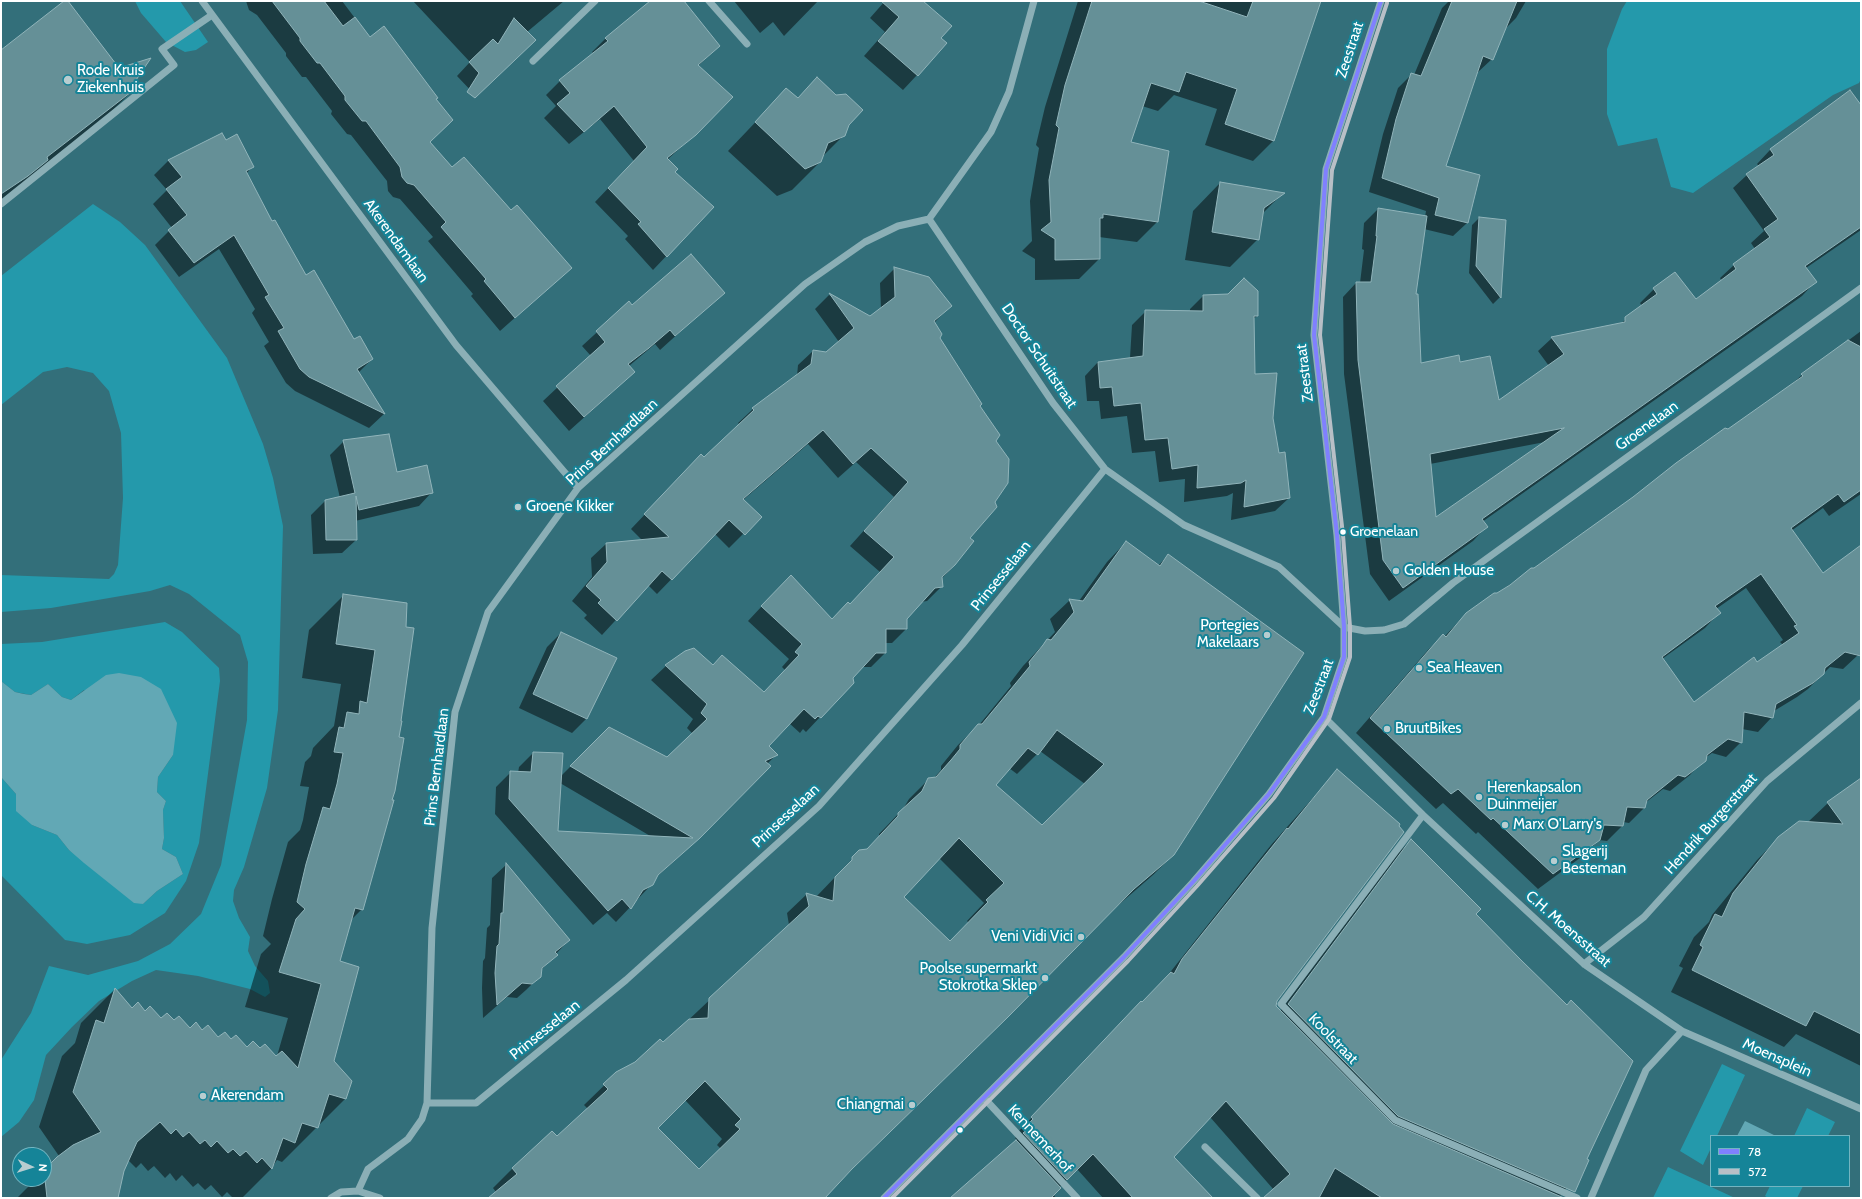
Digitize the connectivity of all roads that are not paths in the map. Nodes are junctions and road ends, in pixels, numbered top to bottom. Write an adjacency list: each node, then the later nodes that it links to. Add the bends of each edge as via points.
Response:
1 (202, 1): 6 (street, Akerendamlaan)
2 (595, 1): 8 (street)
3 (709, 1): 7 (street)
4 (1034, 1): 10 (street, via 1009,92 991,132)
5 (1381, 1): 14 (street, Zeestraat, via 1326,169 1314,335 1337,535)
6 (212, 15): 9 (street, via 162,49 174,65); 13 (street, Akerendamlaan, via 456,345)
7 (747, 44)
8 (533, 61)
9 (1, 204)
10 (929, 220): 12 (street, Doctor Schuitstraat, via 1053,403); 13 (street, Prins Bernhardlaan, via 898,226 865,242 805,284)
11 (1861, 288): 14 (street, Groenelaan, via 1453,583 1404,624 1365,632)
12 (1105, 469): 14 (street, Doctor Schuitstraat, via 1184,524 1279,567); 21 (street, Prinsesselaan, via 962,644 819,806 626,980 476,1103)
13 (578, 488): 21 (street, Prins Bernhardlaan, via 488,612 455,712 432,928)
14 (1344, 627): 16 (street, Zeestraat, via 1344,658)
15 (1861, 703): 18 (street, Hendrik Burgerstraat, via 1768,781 1644,917)
16 (1324, 717): 17 (street, C.H. Moensstraat); 20 (street, Zeestraat, via 1269,794 1193,882 1124,958)
17 (1423, 815): 18 (street, C.H. Moensstraat); 30 (street, Koolstraat, via 1281,1004 1395,1120)
18 (1584, 964): 19 (street, C.H. Moensstraat)
19 (1682, 1031): 22 (street, Moensplein); 31 (street, via 1646,1070)
20 (984, 1098): 27 (street, Zeestraat); 28 (street, Kennemerhof)
21 (427, 1103): 24 (street, Prins Bernhardlaan, via 422,1119 408,1139 368,1169)
22 (1861, 1109)
23 (1205, 1147): 29 (street)
24 (358, 1190): 25 (street, via 341,1192); 26 (street)
25 (331, 1198)
26 (380, 1198)
27 (884, 1198)
28 (1077, 1198)
29 (1257, 1198)
30 (1577, 1198)
31 (1591, 1198)

